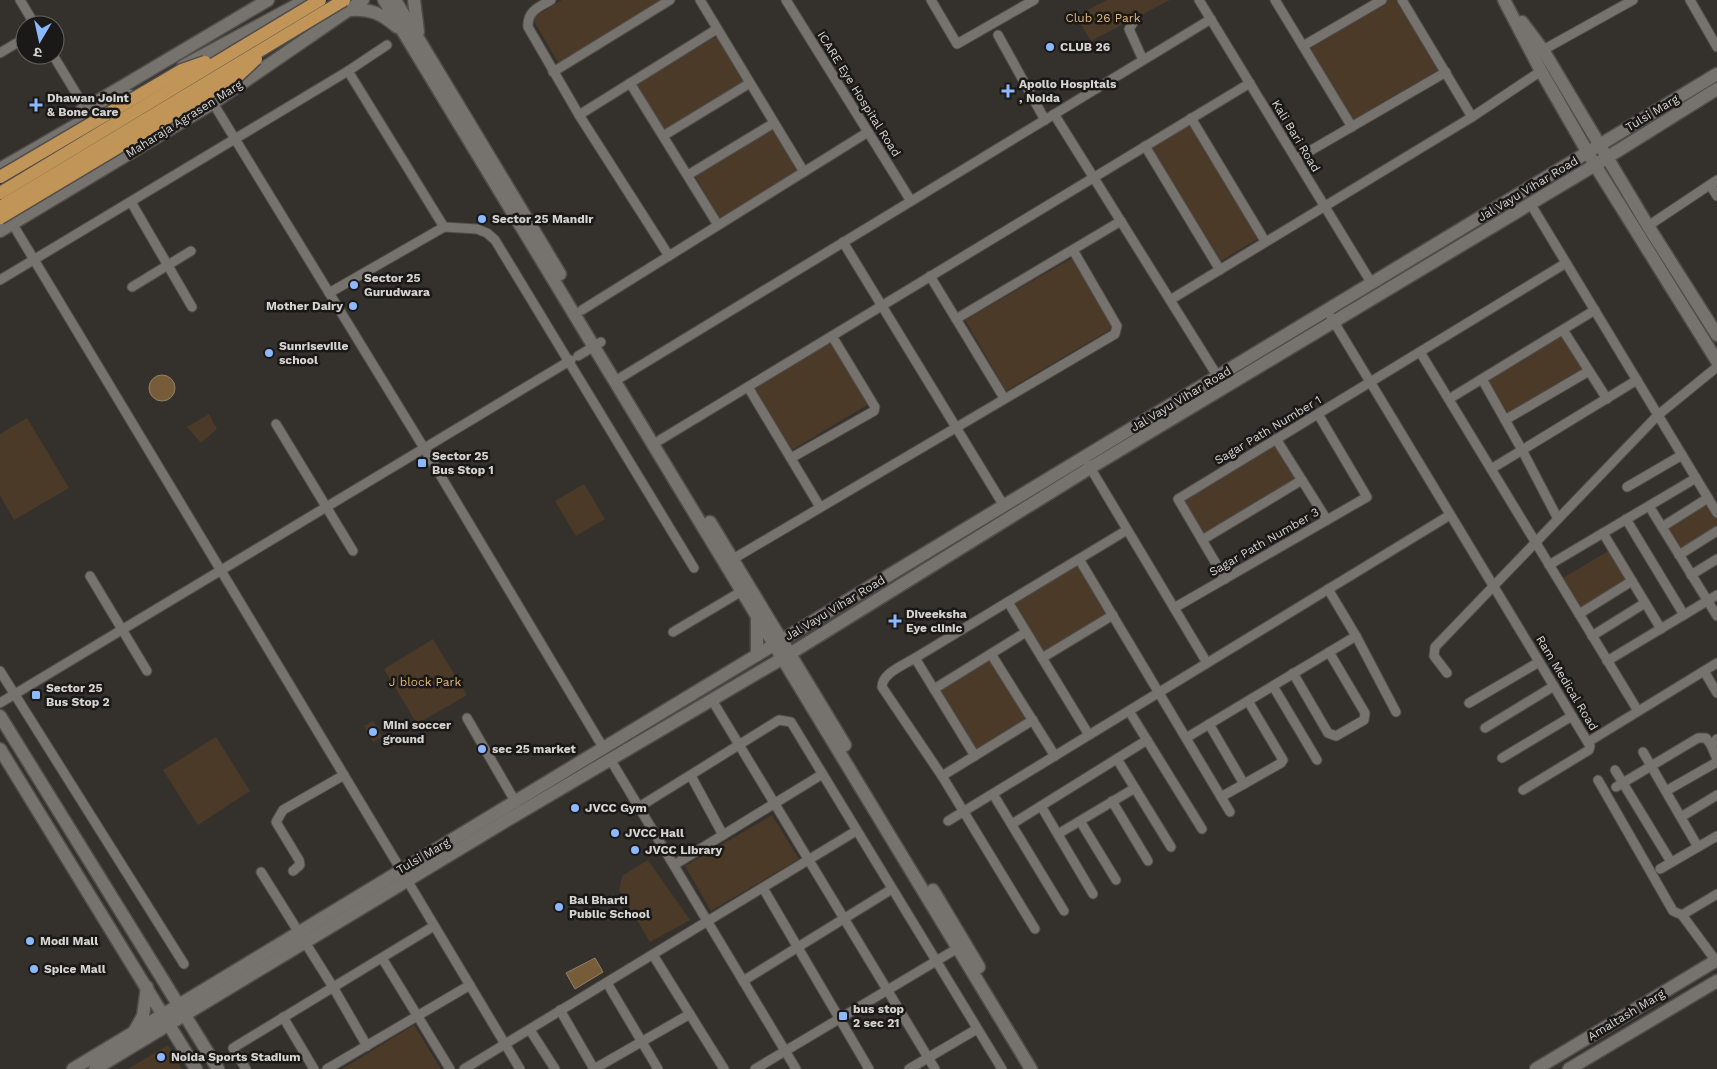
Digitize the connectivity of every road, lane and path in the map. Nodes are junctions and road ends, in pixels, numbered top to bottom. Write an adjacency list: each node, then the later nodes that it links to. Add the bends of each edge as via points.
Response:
1 (20, 0): 23 (street)
2 (268, 0): 51 (street)
3 (306, 0): 51 (street)
4 (320, 0): 37 (main road, bridge)
5 (363, 0): 22 (street, Maharaja Agrasen Marg)
6 (384, 0): 27 (street)
7 (395, 0): 29 (street)
8 (414, 0): 29 (street)
9 (551, 0): 42 (street, via 531,12 528,27)
10 (670, 0): 42 (street)
11 (700, 0): 26 (street)
12 (932, 0): 13 (street, via 957,44)
13 (1034, 0)
14 (1199, 0): 24 (street, Kali Bari Road)
15 (1275, 0): 33 (street)
16 (1382, 0): 33 (street)
17 (1402, 0): 43 (street)
18 (1504, 0): 35 (street); 41 (street)
19 (1633, 0): 35 (street)
20 (1690, 0): 34 (street)
21 (791, 2): 59 (street, ICARE Eye Hospital Road)
22 (345, 6): 27 (street, via 365,8 380,14); 30 (main road, bridge); 49 (street, Maharaja Agrasen Marg)
23 (29, 15)
24 (1211, 19): 38 (street); 46 (street, Kali Bari Road)
25 (1133, 23): 38 (street, via 1129,29)
26 (717, 29): 45 (street); 47 (street)
27 (405, 33): 113 (street)
28 (998, 35): 56 (street)
29 (419, 40): 106 (street)
30 (275, 42): 82 (main road, bridge); 83 (main road, bridge, via 239,76)
31 (15, 44): 36 (street)
32 (388, 45): 40 (street)
33 (1303, 46): 58 (street)
34 (1717, 47)
35 (1544, 50): 50 (street)
36 (0, 53)
37 (229, 54): 73 (main road, bridge, via 182,70); 76 (main road, bridge)
38 (1143, 60): 52 (street)
39 (59, 65): 51 (street)
40 (348, 71): 61 (street); 87 (street)
41 (1541, 71): 50 (street); 54 (street)
42 (553, 72): 53 (street)
43 (1446, 72): 54 (street); 58 (street)
44 (1717, 74): 62 (street, Tulsi Marg)
45 (630, 83): 53 (street); 60 (street)
46 (1250, 83): 55 (street); 67 (street, Kali Bari Road)
47 (750, 84): 57 (street); 60 (street)
48 (1717, 89): 65 (street, Tulsi Marg)
49 (212, 103): 61 (street); 66 (street, Maharaja Agrasen Marg)
50 (1571, 108): 62 (street); 64 (street)
51 (88, 112): 66 (street); 68 (street); 70 (street)
52 (1054, 114): 56 (street); 74 (street)
53 (579, 115): 93 (street)
54 (1472, 117): 81 (street)
55 (1191, 118): 63 (street); 89 (street)
56 (1045, 120): 78 (street)
57 (774, 123): 71 (street); 72 (street)
58 (1352, 126): 67 (street)
59 (868, 132): 71 (street); 78 (street, ICARE Eye Hospital Road)
60 (663, 136): 72 (street)
61 (235, 139): 79 (street); 102 (street)
62 (1601, 144): 64 (street, Tulsi Marg); 65 (street)
63 (1145, 146): 74 (street); 97 (street)
64 (1588, 152): 69 (street); 100 (street, Jal Vayu Vihar Road)
65 (1608, 157): 69 (street, Tulsi Marg); 86 (street)
66 (118, 159): 83 (street, Maharaja Agrasen Marg)
67 (1296, 159): 81 (street, Kali Bari Road)
68 (0, 161)
69 (1595, 165): 80 (street, Jal Vayu Vihar Road); 116 (street)
70 (0, 169)
71 (804, 172): 85 (street)
72 (688, 176): 85 (street)
73 (0, 177)
74 (1094, 177): 84 (street); 98 (street)
75 (1713, 182): 77 (street); 86 (street)
76 (0, 193)
77 (1717, 196)
78 (910, 201): 90 (street)
79 (131, 202): 94 (street); 96 (street)
80 (1530, 204): 95 (street); 108 (street, Jal Vayu Vihar Road)
81 (1324, 206): 89 (street); 100 (street, Kali Bari Road)
82 (0, 207)
83 (6, 221): 88 (street, Maharaja Agrasen Marg); 94 (street)
84 (1121, 221): 91 (street); 103 (street)
85 (718, 225): 93 (street)
86 (1648, 226): 111 (street)
87 (444, 227): 102 (street); 115 (street, via 477,229 495,240)
88 (0, 231)
89 (1266, 241): 97 (street)
90 (842, 242): 104 (street); 120 (street)
91 (1073, 250): 109 (street); 125 (street, via 1118,330)
92 (191, 251): 96 (street)
93 (669, 256): 106 (street)
94 (34, 260): 99 (street); 167 (street)
95 (1566, 263): 107 (street); 114 (street, Sagar Path Number 1)
96 (168, 265): 101 (street); 105 (street)
97 (1220, 270): 103 (street)
98 (930, 276): 104 (street); 109 (street)
99 (0, 280)
100 (1372, 284): 108 (street, Jal Vayu Vihar Road)
101 (132, 287)
102 (329, 293): 135 (street)
103 (1170, 300): 119 (street)
104 (881, 306): 112 (street); 132 (street)
105 (192, 307)
106 (582, 310): 113 (street)
107 (1594, 310): 110 (street); 122 (street)
108 (1331, 316): 119 (street, Jal Vayu Vihar Road); 123 (street, Ram Medical Road); 139 (street, Jal Vayu Vihar Road)
109 (956, 319): 125 (street)
110 (1563, 330): 118 (street); 121 (street)
111 (1717, 335)
112 (832, 336): 124 (street); 138 (street, via 876,407)
113 (598, 344): 115 (street); 120 (street)
114 (1420, 352): 123 (street, Sagar Path Number 1); 127 (street)
115 (573, 359): 135 (street); 166 (street)
116 (1717, 361)
117 (1717, 368): 129 (street)
118 (1589, 371): 126 (street); 130 (street)
119 (1218, 377): 139 (street, Jal Vayu Vihar Road)
120 (618, 378): 134 (street); 174 (street)
121 (1482, 379): 127 (street); 130 (street)
122 (1637, 380): 126 (street); 129 (street)
123 (1370, 382): 128 (street, Sagar Path Number 1); 150 (street, Ram Medical Road)
124 (748, 387): 134 (street); 138 (street)
125 (1004, 398): 132 (street)
126 (1606, 398): 136 (street)
127 (1449, 399): 140 (street)
128 (1318, 414): 133 (street, Sagar Path Number 1); 152 (street, Sagar Path Number 3, via 1367,497)
129 (1658, 415): 137 (street); 153 (street)
130 (1505, 420): 136 (street)
131 (276, 424): 147 (street)
132 (955, 427): 145 (street); 148 (street)
133 (1276, 439): 142 (street); 158 (street, Sagar Path Number 1, via 1178,499)
134 (660, 440): 162 (street)
135 (424, 448): 147 (street); 233 (street)
136 (1522, 450): 140 (street); 153 (street)
137 (1682, 455): 141 (street); 143 (street)
138 (791, 458): 148 (street)
139 (1087, 463): 145 (street, Jal Vayu Vihar Road); 155 (street); 195 (street, Jal Vayu Vihar Road)
140 (1491, 469): 159 (street)
141 (1696, 478): 144 (street); 146 (street)
142 (1302, 480): 152 (street); 158 (street)
143 (1626, 487)
144 (1708, 498): 149 (street); 154 (street)
145 (1004, 506): 191 (street, Jal Vayu Vihar Road)
146 (1649, 506): 151 (street); 154 (street)
147 (326, 507): 160 (street); 167 (street)
148 (820, 507): 162 (street)
149 (1717, 513)
150 (1450, 515): 172 (street, Ram Medical Road); 173 (street)
151 (1626, 519): 157 (street); 182 (street)
152 (1327, 520): 170 (street, Sagar Path Number 3)
153 (1558, 520): 159 (street)
154 (1662, 527): 161 (street)
155 (1127, 530): 163 (street); 179 (street)
156 (1717, 532): 161 (street)
157 (1603, 533): 165 (street); 171 (street)
158 (1202, 540): 170 (street)
159 (1536, 542): 165 (street); 172 (street)
160 (353, 550)
161 (1679, 554): 168 (street)
162 (733, 559): 191 (street)
163 (1079, 559): 177 (street); 181 (street)
164 (1717, 559): 168 (street)
165 (1549, 565): 180 (street)
166 (694, 568)
167 (221, 571): 186 (street); 242 (street)
168 (1692, 575): 176 (street)
169 (90, 576): 186 (street)
170 (1225, 579): 179 (street, Sagar Path Number 3)
171 (1632, 581): 178 (street); 180 (street)
172 (1494, 586): 199 (street, Ram Medical Road); 206 (street, via 1435,647 1434,656)
173 (1328, 589): 189 (street); 200 (street)
174 (742, 591): 183 (street); 187 (street)
175 (1717, 595): 176 (street)
176 (1708, 601): 182 (street); 184 (street)
177 (1008, 602): 188 (street); 196 (street)
178 (1646, 603): 185 (street); 190 (street)
179 (1174, 608): 200 (street)
180 (1579, 614): 190 (street)
181 (1113, 615): 197 (street); 210 (street)
182 (1684, 615): 185 (street)
183 (756, 616): 191 (street); 194 (street)
184 (1717, 616)
185 (1661, 629): 198 (street)
186 (123, 630): 203 (street); 212 (street)
187 (672, 632)
188 (1026, 632): 193 (street); 197 (street)
189 (1356, 636): 192 (street); 218 (street)
190 (1592, 636): 198 (street)
191 (778, 642): 194 (street, Tulsi Marg); 195 (street)
192 (1329, 652): 205 (street); 205 (street, via 1365,713 1364,720 1336,736 1328,733)
193 (991, 654): 209 (street); 222 (street)
194 (758, 655): 233 (street, Tulsi Marg)
195 (786, 656): 213 (street, Tulsi Marg); 293 (street)
196 (914, 658): 209 (street); 245 (street, via 886,676 882,687)
197 (1042, 658): 225 (street)
198 (1607, 661): 217 (street)
199 (1539, 662): 208 (street, Ram Medical Road); 215 (street)
200 (1207, 663): 210 (street)
201 (1717, 663): 204 (street, Ram Medical Road)
202 (0, 671): 212 (street)
203 (147, 671)
204 (1704, 671): 211 (street); 217 (street, Ram Medical Road)
205 (1294, 673): 207 (street)
206 (1447, 673)
207 (1273, 686): 214 (street); 238 (street)
208 (1554, 686): 220 (street, Ram Medical Road); 224 (street)
209 (934, 689): 234 (street)
210 (1159, 692): 216 (street); 226 (street)
211 (1717, 693)
212 (7, 699): 299 (street)
213 (712, 700): 230 (street); 233 (street, Tulsi Marg)
214 (1248, 701): 223 (street); 247 (street, via 1283,760)
215 (1469, 704)
216 (1129, 711): 225 (street); 227 (street)
217 (1638, 711): 228 (street, Ram Medical Road)
218 (1396, 712)
219 (0, 716): 309 (street)
220 (1572, 716): 228 (street, Ram Medical Road); 236 (street)
221 (467, 718): 256 (street)
222 (1033, 720): 234 (street); 235 (street)
223 (1209, 724): 226 (street); 247 (street)
224 (1484, 728)
225 (1089, 735): 235 (street)
226 (1186, 738): 254 (street)
227 (1147, 740): 237 (street); 266 (street)
228 (1588, 742): 250 (street, via 1589,750)
229 (1714, 742): 239 (street); 240 (street, via 1698,738)
230 (738, 744): 243 (street, via 785,719 791,722); 244 (street); 257 (street)
231 (0, 749): 304 (street)
232 (1644, 752): 240 (street)
233 (607, 754): 256 (street, Tulsi Marg); 259 (street); 280 (street, Tulsi Marg)
234 (975, 756): 245 (street)
235 (1055, 756): 252 (street)
236 (1502, 758)
237 (1117, 759): 249 (street); 258 (street)
238 (1317, 760)
239 (1717, 760): 251 (street)
240 (1652, 766): 248 (street); 251 (street)
241 (1615, 770): 248 (street)
242 (344, 775): 278 (street, via 283,810 276,822 299,860 300,865); 280 (street)
243 (821, 775): 257 (street); 267 (street)
244 (691, 776): 259 (street); 269 (street)
245 (942, 776): 260 (street)
246 (1598, 780): 287 (street, via 1673,911)
247 (1244, 784): 254 (street)
248 (1620, 785): 275 (street)
249 (1135, 788): 255 (street); 271 (street)
250 (1523, 790)
251 (1666, 791): 262 (street)
252 (993, 794): 260 (street); 265 (street)
253 (1717, 795): 262 (street)
254 (1221, 797): 261 (street)
255 (1112, 802): 264 (street); 274 (street)
256 (516, 803): 280 (street, Tulsi Marg)
257 (774, 803): 269 (street); 273 (street)
258 (1041, 806): 265 (street); 268 (street)
259 (639, 807): 276 (street)
260 (963, 812): 263 (street); 291 (street)
261 (1230, 812)
262 (1681, 817): 272 (street)
263 (948, 821)
264 (1080, 821): 268 (street); 281 (street)
265 (1012, 824): 286 (street)
266 (1202, 829)
267 (856, 831): 273 (street); 283 (street)
268 (1058, 834): 284 (street)
269 (723, 835): 276 (street)
270 (1717, 836): 272 (street)
271 (1171, 847)
272 (1698, 847): 275 (street)
273 (808, 860): 282 (street); 288 (street)
274 (1148, 861)
275 (1671, 862): 277 (street)
276 (674, 865): 289 (street)
277 (1660, 869)
278 (293, 871)
279 (261, 872): 292 (street)
280 (404, 875): 290 (street); 292 (street, Tulsi Marg)
281 (1116, 880)
282 (762, 888): 289 (street); 294 (street)
283 (892, 890): 288 (street); 297 (street)
284 (1093, 894)
285 (1717, 894): 287 (street)
286 (1064, 911)
287 (1682, 915): 298 (street)
288 (844, 919): 294 (street); 307 (street)
289 (708, 921): 295 (street); 300 (street)
290 (434, 926): 296 (street); 303 (street)
291 (1035, 929)
292 (302, 936): 305 (street); 309 (street, Tulsi Marg)
293 (961, 946): 297 (street); 344 (street); 345 (street)
294 (797, 947): 300 (street); 314 (street)
295 (653, 955): 302 (street); 311 (street)
296 (382, 958): 305 (street); 312 (street)
297 (936, 961): 307 (street); 316 (street)
298 (1716, 961): 306 (street, Amaltash Marg)
299 (184, 964)
300 (743, 981): 322 (street)
301 (1717, 981): 308 (street, Amaltash Marg)
302 (607, 983): 310 (street); 319 (street)
303 (470, 984): 312 (street); 320 (street)
304 (147, 987): 315 (street); 318 (street, via 143,1016)
305 (333, 987): 313 (street); 321 (street)
306 (1671, 988): 308 (street); 346 (street, Amaltash Marg)
307 (887, 990): 314 (street); 323 (street)
308 (1680, 1003): 347 (street, Amaltash Marg)
309 (181, 1010): 315 (street, Tulsi Marg); 327 (street)
310 (560, 1010): 317 (street); 335 (street)
311 (690, 1014): 319 (street); 337 (street)
312 (416, 1016): 321 (street); 331 (street)
313 (283, 1017): 328 (street, via 233,1048); 329 (street)
314 (840, 1018): 322 (street); 340 (street)
315 (166, 1019): 318 (street, Tulsi Marg); 325 (street, Tulsi Marg); 326 (street)
316 (977, 1029): 323 (street); 343 (street)
317 (530, 1030): 320 (street); 334 (street)
318 (134, 1032): 324 (street, Tulsi Marg)
319 (641, 1041): 335 (street); 336 (street)
320 (505, 1044): 332 (street); 333 (street)
321 (368, 1046): 330 (street)
322 (785, 1051): 338 (street); 339 (street)
323 (928, 1058): 341 (street); 342 (street)
324 (73, 1069)
325 (95, 1069)
326 (196, 1069)
327 (218, 1069)
328 (246, 1069)
329 (314, 1069)
330 (327, 1069)
331 (450, 1069)
332 (464, 1069)
333 (520, 1069)
334 (556, 1069)
335 (594, 1069)
336 (658, 1069)
337 (724, 1069)
338 (754, 1069)
339 (796, 1069)
340 (869, 1069)
341 (909, 1069)
342 (935, 1069)
343 (1002, 1069)
344 (1030, 1069)
345 (1040, 1069)
346 (1536, 1069)
347 (1569, 1069)

